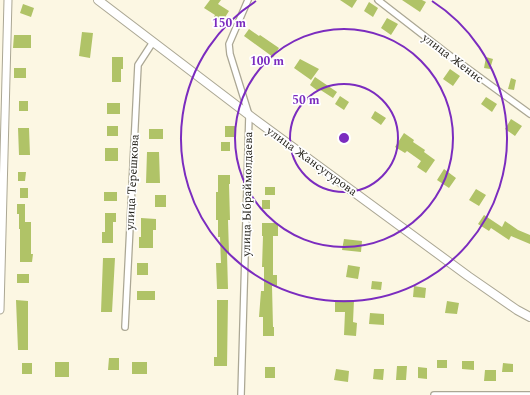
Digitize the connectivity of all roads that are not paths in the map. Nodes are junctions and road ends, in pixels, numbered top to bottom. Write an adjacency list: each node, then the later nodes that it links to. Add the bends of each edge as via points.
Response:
1 (8, 0): 6 (street)
2 (98, 0): 5 (main road, улица Жансугурова)
3 (248, 0): 8 (street, улица Ыбраймолдаева, via 229,44)
4 (378, 0): 7 (street, улица Женис)
5 (153, 42): 8 (main road, улица Жансугурова); 11 (street, улица Терешкова, via 138,65)
6 (3, 86): 9 (street)
7 (530, 114)
8 (249, 115): 10 (main road, улица Жансугурова, via 468,276); 12 (street, улица Ыбраймолдаева)
9 (0, 310)
10 (530, 317)
11 (125, 327)
12 (241, 395)
13 (434, 395): 14 (street)
14 (464, 395): 15 (street)
15 (530, 395)

